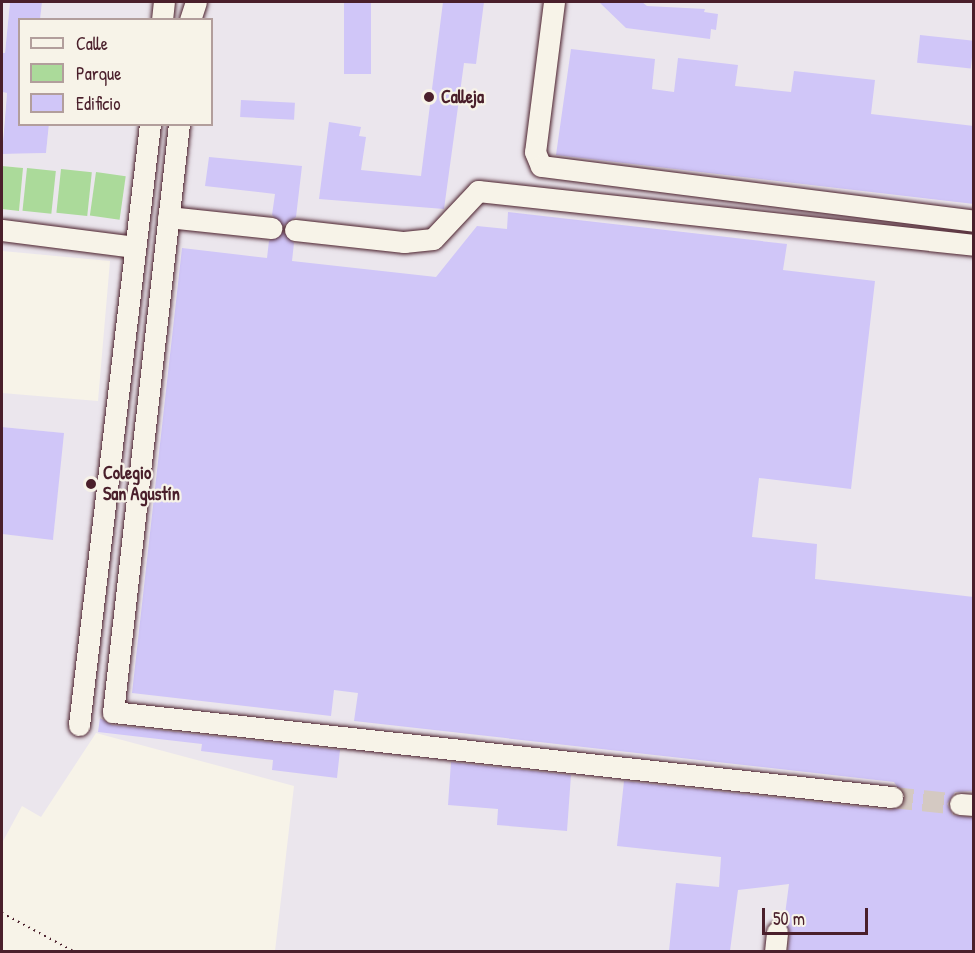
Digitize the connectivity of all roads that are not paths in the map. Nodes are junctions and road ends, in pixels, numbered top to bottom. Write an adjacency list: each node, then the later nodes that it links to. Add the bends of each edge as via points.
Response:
1 (164, 2): 4 (lane)
2 (196, 2): 5 (lane)
3 (554, 2): 9 (lane, via 535,152 541,166)
4 (162, 18)
5 (191, 18)
6 (150, 126): 14 (lane)
7 (179, 126): 8 (lane)
8 (168, 217): 10 (lane); 16 (lane, via 113,711)
9 (974, 221)
10 (271, 228)
11 (2, 230): 14 (lane)
12 (295, 230): 13 (lane, via 404,242 433,239 478,191)
13 (974, 245)
14 (135, 247): 15 (lane)
15 (79, 725)
16 (892, 796)

